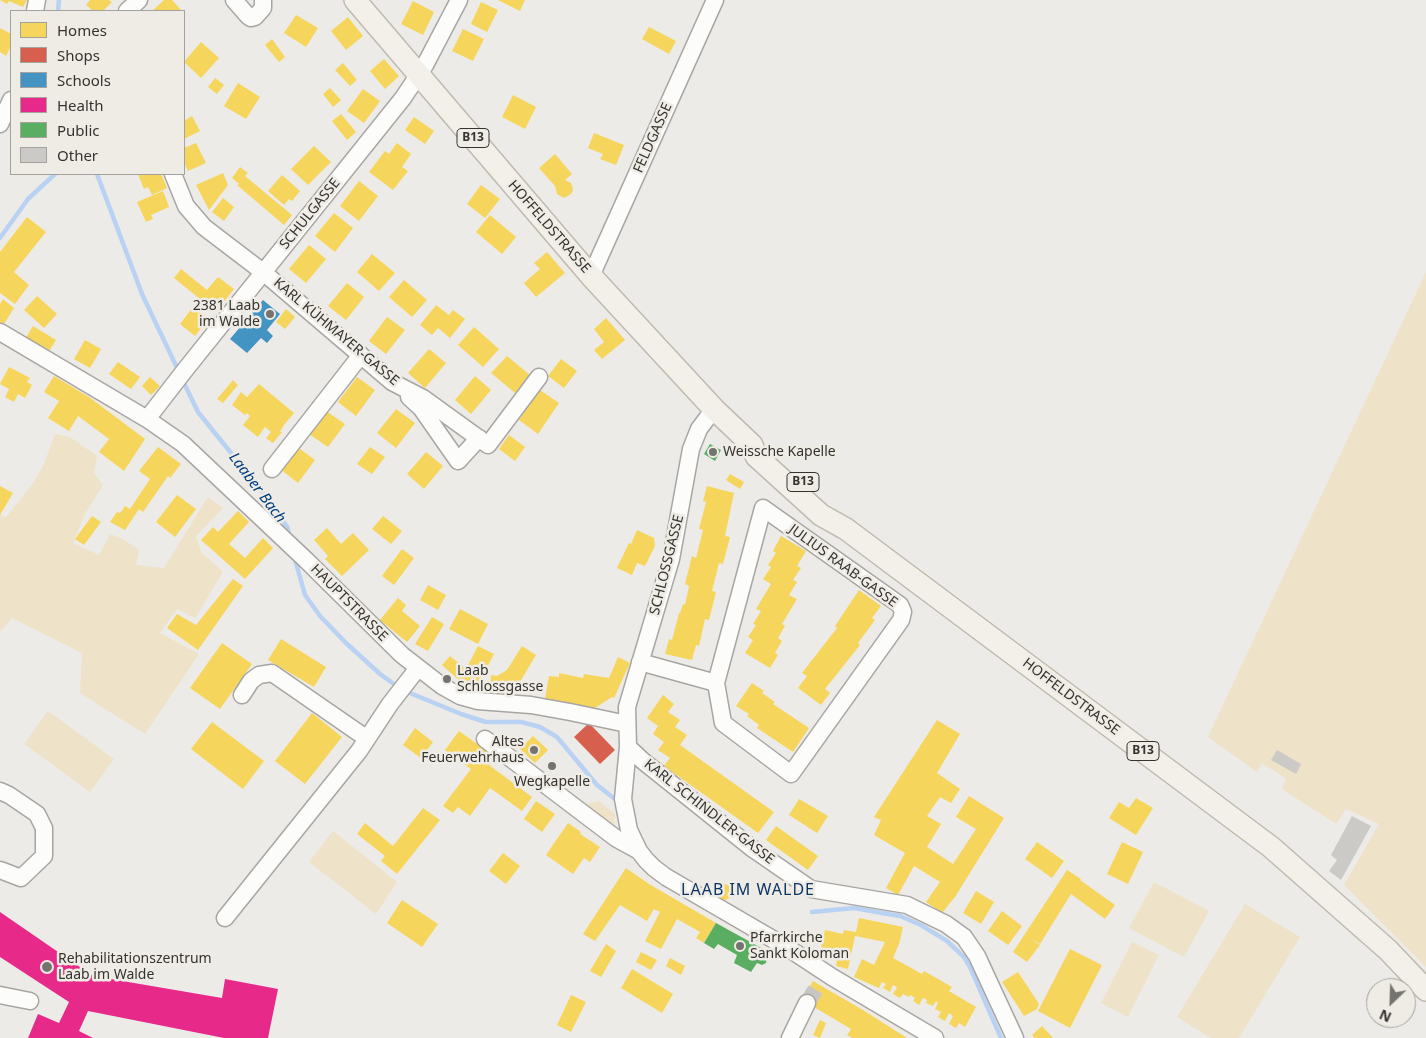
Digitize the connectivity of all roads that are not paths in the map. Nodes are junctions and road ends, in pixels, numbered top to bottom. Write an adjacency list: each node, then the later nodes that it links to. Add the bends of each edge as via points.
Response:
1 (139, 0): 7 (street)
2 (234, 0): 3 (street, via 251,18 263,8)
3 (263, 0)
4 (355, 0): 8 (main road, HOFFELDSTRASSE / B13)
5 (459, 0): 8 (street, SCHULGASSE)
6 (715, 0): 13 (street, FELDGASSE)
7 (128, 10)
8 (419, 76): 12 (street, SCHULGASSE); 13 (main road, HOFFELDSTRASSE / B13)
9 (10, 102): 10 (street)
10 (0, 124)
11 (173, 175): 12 (street, KARL KÜHMAYER-GASSE, via 194,217)
12 (263, 272): 15 (street, KARL KÜHMAYER-GASSE); 19 (street, SCHULGASSE)
13 (591, 276): 18 (main road, HOFFELDSTRASSE / B13)
14 (0, 332): 19 (street, HAUPTSTRASSE)
15 (361, 355): 17 (street, KARL KÜHMAYER-GASSE); 21 (street)
16 (539, 377): 20 (street, via 488,445)
17 (392, 382): 20 (street, KARL KÜHMAYER-GASSE, via 423,398); 20 (street, via 421,408 458,461)
18 (714, 409): 22 (street, SCHLOSSGASSE, via 699,429 691,449 670,559); 34 (main road, HOFFELDSTRASSE / B13, via 752,445 764,447 830,506 846,529 1271,848 1388,950)
19 (147, 419): 23 (street, HAUPTSTRASSE, via 183,444)
20 (479, 438)
21 (272, 469)
22 (640, 662): 24 (street); 26 (street, SCHLOSSGASSE, via 626,707)
23 (418, 668): 26 (street, HAUPTSTRASSE, via 469,700 531,705); 27 (street)
24 (716, 683): 24 (street, JULIUS RAAB-GASSE, via 763,508 900,605 903,612 901,620 791,774 722,722)
25 (242, 695): 27 (street, via 258,675 272,673)
26 (627, 724): 29 (street)
27 (366, 738): 33 (street)
28 (485, 739): 31 (street, via 617,839)
29 (628, 747): 31 (street, via 623,800 629,830); 41 (street, KARL SCHINDLER-GASSE, via 753,849 810,890 907,905 946,924 964,937 977,956)
30 (0, 791): 32 (street, via 37,814 44,828 44,856 21,878)
31 (640, 851): 38 (street, via 666,877 788,948 822,978)
32 (0, 870)
33 (225, 918)
34 (1426, 990)
35 (0, 995): 36 (street)
36 (30, 1001)
37 (807, 1003): 39 (street)
38 (915, 1032): 40 (street)
39 (790, 1038)
40 (935, 1038)
41 (1014, 1038)

